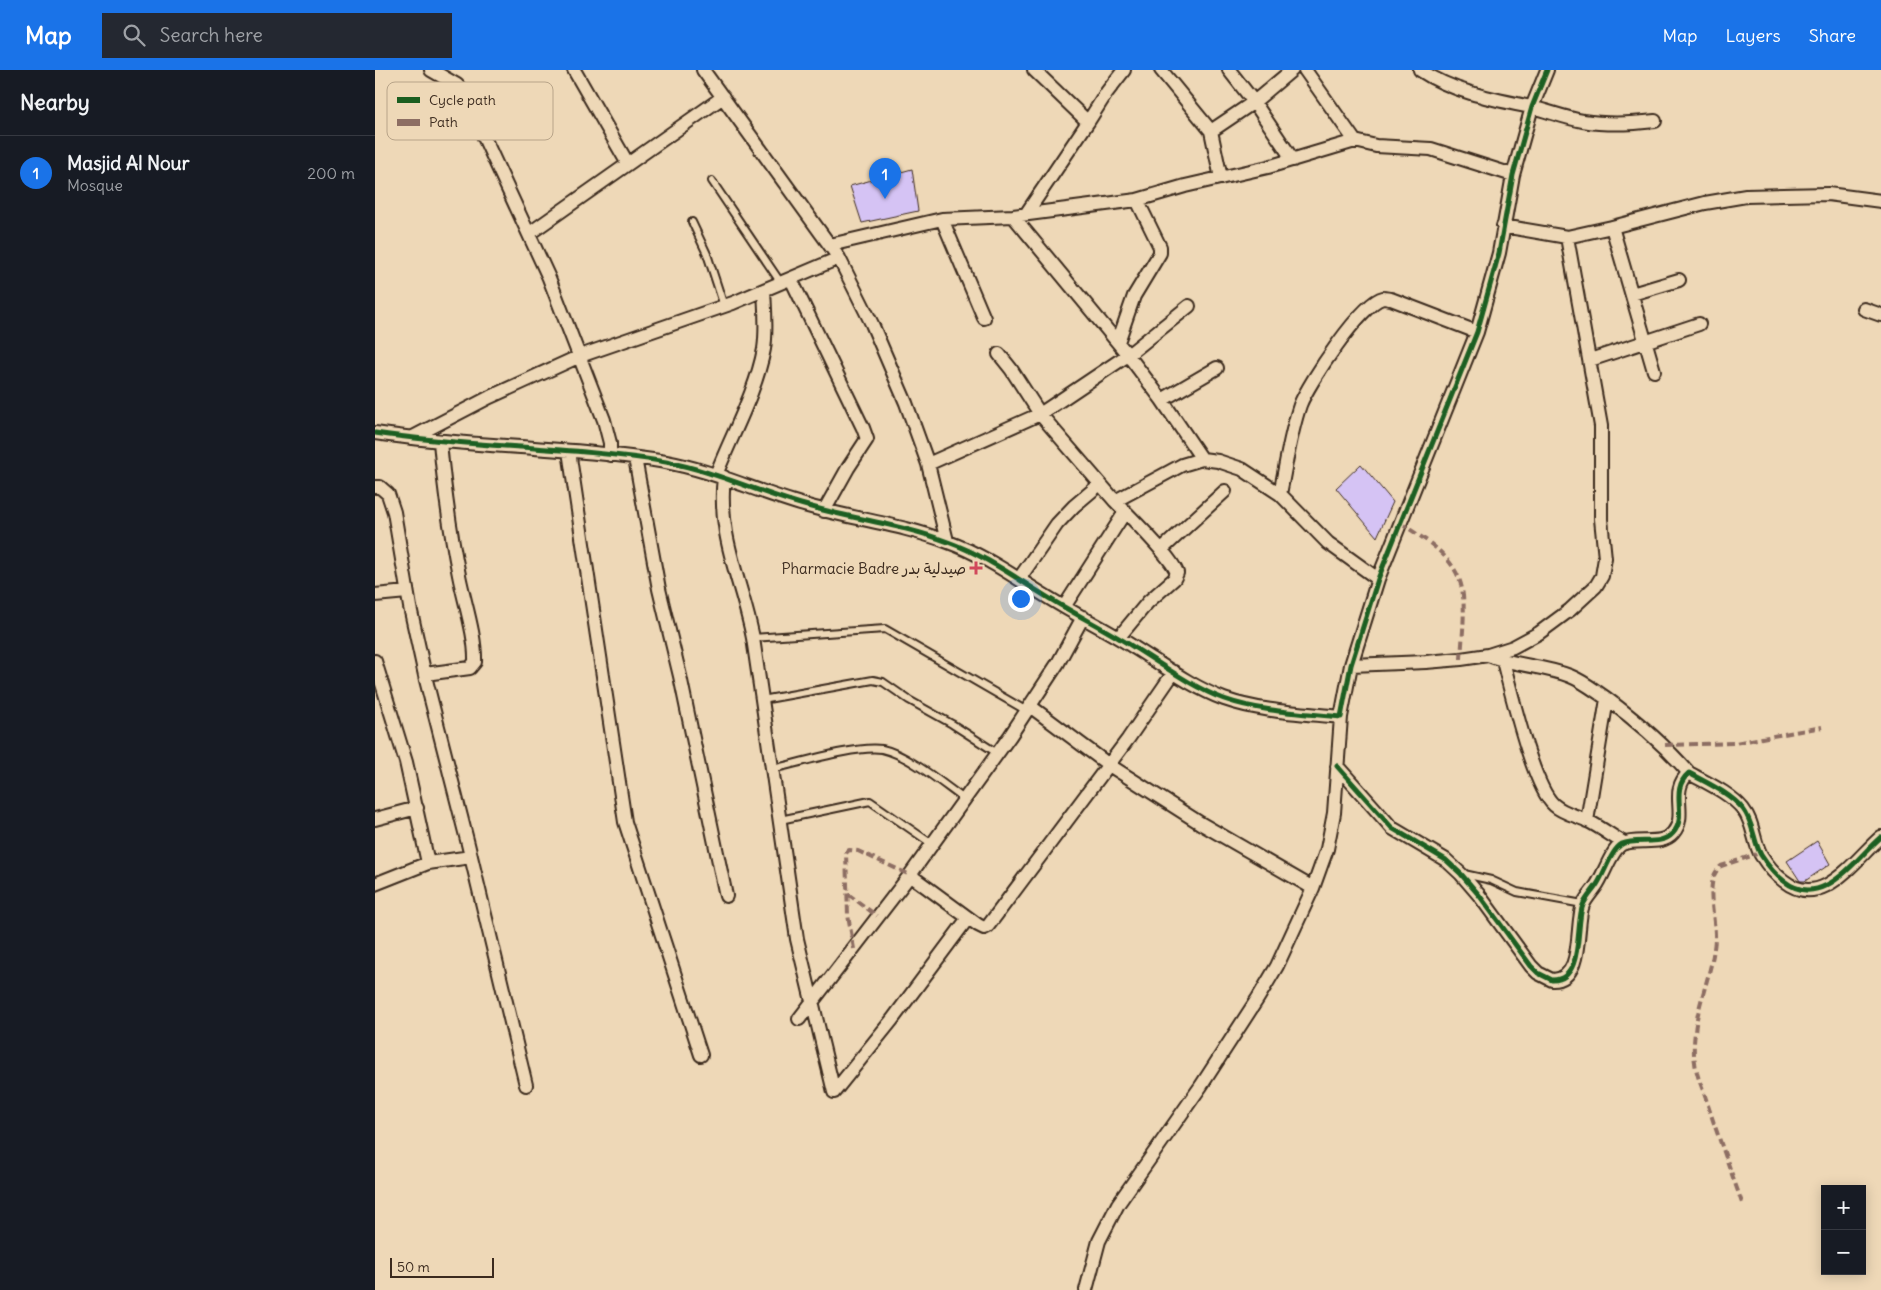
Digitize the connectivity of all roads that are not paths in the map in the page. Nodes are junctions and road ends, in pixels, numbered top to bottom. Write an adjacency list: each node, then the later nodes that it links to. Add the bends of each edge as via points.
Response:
1 (431, 70): 12 (street)
2 (574, 70): 22 (street)
3 (1035, 70): 17 (street)
4 (1124, 70): 17 (street)
5 (1161, 70): 18 (street)
6 (1229, 70): 14 (street)
7 (1292, 70): 14 (street)
8 (1305, 70): 20 (street)
9 (1419, 70): 15 (street, via 1463,91)
10 (1547, 70): 15 (street)
11 (708, 72): 13 (street)
12 (450, 74)
13 (723, 98): 22 (street); 35 (street)
14 (1254, 102): 18 (street); 21 (street)
15 (1532, 107): 16 (street, via 1605,123); 23 (street)
16 (1655, 121)
17 (1088, 122): 28 (street)
18 (1211, 131): 24 (street)
19 (486, 140): 33 (street)
20 (1355, 141): 21 (street); 23 (street, via 1431,150)
21 (1293, 160): 24 (street)
22 (628, 164): 33 (street)
23 (1513, 175): 31 (street)
24 (1221, 178): 26 (street)
25 (712, 181): 38 (lane)
26 (1137, 200): 28 (street); 48 (street, via 1161,247 1134,296)
27 (1881, 201): 32 (street, via 1821,194 1746,196 1705,203)
28 (1020, 215): 29 (street); 48 (street)
29 (942, 218): 35 (street); 45 (street)
30 (692, 222): 41 (lane)
31 (1503, 226): 34 (street); 47 (street, via 1499,253)
32 (1612, 228): 34 (street); 40 (street)
33 (530, 233): 52 (street)
34 (1567, 237): 53 (street)
35 (830, 244): 36 (street)
36 (839, 258): 38 (street); 65 (street, via 896,379)
37 (1679, 280): 40 (street)
38 (786, 281): 39 (street); 72 (street, via 867,439)
39 (764, 291): 41 (street); 66 (street, via 765,335 760,365)
40 (1632, 294): 49 (street)
41 (725, 306): 52 (street)
42 (1189, 306): 51 (street)
43 (1864, 309): 44 (street)
44 (1881, 315)
45 (984, 318)
46 (1699, 324): 49 (street)
47 (1477, 332): 70 (street, via 1391,299 1384,298 1371,305 1346,332 1309,387 1295,420); 77 (street)
48 (1118, 342): 51 (street)
49 (1646, 343): 53 (street); 55 (street)
50 (999, 354): 57 (street)
51 (1128, 355): 56 (street); 57 (street)
52 (580, 356): 59 (street); 62 (street, via 605,426)
53 (1590, 360): 84 (street, via 1601,426 1601,519 1605,558 1602,576 1570,610 1539,633 1513,647)
54 (1217, 368): 56 (street)
55 (1654, 371)
56 (1162, 400): 64 (street)
57 (1040, 414): 65 (street); 67 (street)
58 (375, 432): 59 (street)
59 (411, 438): 60 (street)
60 (440, 442): 61 (street); 89 (street, via 475,662 471,668)
61 (569, 451): 62 (street); 118 (street, via 625,822)
62 (610, 455): 63 (street)
63 (635, 458): 66 (street); 113 (street, via 657,580)
64 (1202, 459): 70 (street, via 1242,469); 71 (street, via 1182,465)
65 (928, 464): 74 (street)
66 (720, 476): 72 (street); 83 (street, via 725,533)
67 (1100, 484): 71 (street); 76 (street, via 1057,524)
68 (375, 487): 78 (street, via 388,494 394,512)
69 (1225, 490): 75 (street)
70 (1280, 494): 77 (street, via 1328,543)
71 (1115, 501): 73 (street)
72 (824, 511): 74 (street)
73 (1125, 512): 75 (street); 80 (street)
74 (947, 541): 76 (street, via 980,555)
75 (1161, 550): 82 (street, via 1176,570 1176,576 1147,602)
76 (1019, 579): 80 (street)
77 (1378, 579): 87 (street)
78 (407, 592): 79 (street); 89 (street)
79 (375, 595)
80 (1064, 607): 81 (street)
81 (1083, 617): 82 (street); 92 (street)
82 (1119, 637): 88 (street)
83 (753, 638): 91 (street); 92 (lane, via 885,630)
84 (1488, 655): 86 (street); 87 (street)
85 (375, 661): 100 (street)
86 (1503, 661): 90 (street, via 1569,675); 103 (street, via 1543,789 1551,803 1564,813)
87 (1351, 665): 93 (street)
88 (1174, 672): 93 (street, via 1210,693 1251,707); 95 (street)
89 (425, 674): 107 (street)
90 (1607, 699): 98 (street, via 1665,745); 103 (street)
91 (762, 700): 94 (lane, via 880,681); 97 (street)
92 (1029, 708): 94 (street); 95 (street)
93 (1341, 717): 96 (street)
94 (997, 754): 99 (street)
95 (1109, 765): 112 (street, via 1200,823); 115 (street, via 991,923 981,927)
96 (1337, 766): 109 (street, via 1392,828 1446,860); 112 (street, via 1331,834)
97 (772, 769): 99 (lane, via 848,752 882,749 905,760); 102 (street)
98 (1689, 772): 104 (street, via 1745,811 1760,853 1772,872 1802,892 1817,890 1839,877); 105 (street, via 1677,794 1679,820 1672,835)
99 (964, 799): 106 (street)
100 (417, 808): 101 (street); 108 (street)
101 (375, 819)
102 (780, 820): 106 (lane, via 870,801); 116 (street, via 797,939)
103 (1587, 820): 105 (street)
104 (1881, 837)
105 (1624, 843): 114 (street, via 1617,848)
106 (932, 844): 110 (street)
107 (471, 857): 108 (street); 119 (street)
108 (428, 863): 111 (street)
109 (1461, 874): 114 (lane, via 1491,880 1517,892); 114 (street, via 1531,966 1549,979 1558,979 1572,966)
110 (910, 875): 115 (street); 116 (street)
111 (375, 884)
112 (1313, 888): 120 (street, via 1259,998 1118,1204 1099,1240)
113 (726, 896)
114 (1583, 904)
115 (968, 918): 116 (street, via 834,1092)
116 (811, 1004): 117 (street)
117 (799, 1019)
118 (701, 1054)
119 (526, 1085)
120 (1086, 1290)

